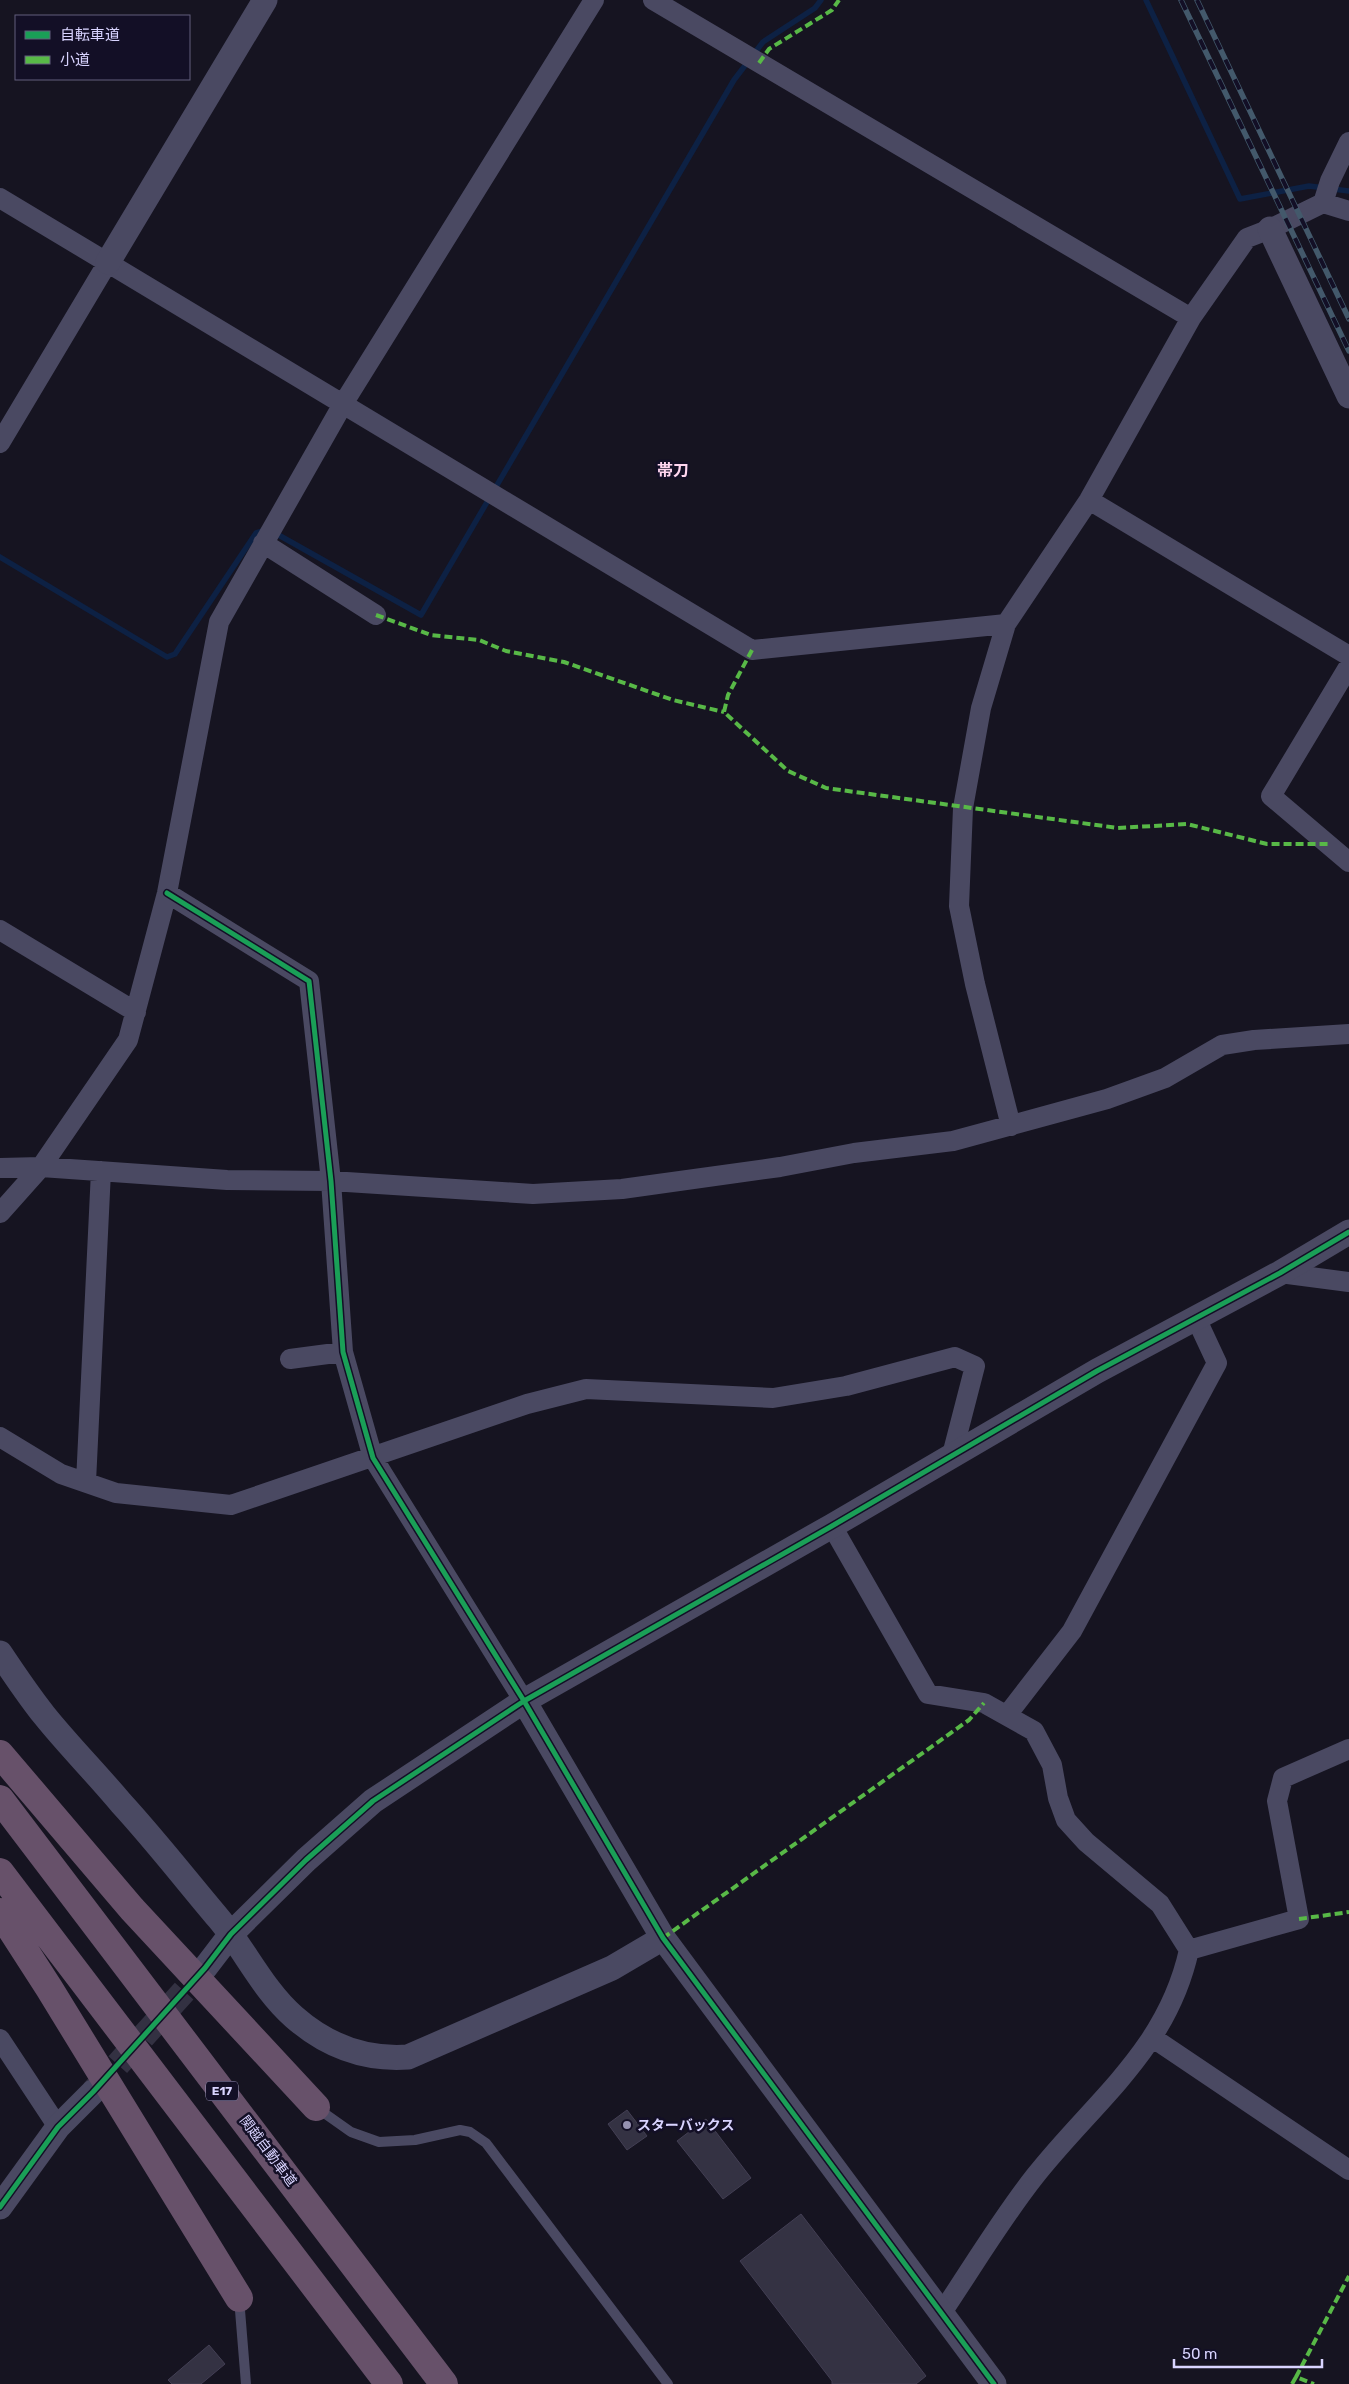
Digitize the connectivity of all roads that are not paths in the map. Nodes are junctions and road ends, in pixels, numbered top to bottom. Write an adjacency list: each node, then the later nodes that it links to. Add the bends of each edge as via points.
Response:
1 (265, 0): 9 (street)
2 (594, 0): 12 (street)
3 (653, 0): 10 (street)
4 (1349, 142): 5 (street)
5 (1326, 193): 7 (street); 8 (street)
6 (0, 198): 9 (street)
7 (1349, 211)
8 (1270, 229): 10 (street, via 1247,238); 11 (street)
9 (108, 262): 12 (street); 13 (street)
10 (1191, 318): 14 (street)
11 (1349, 396)
12 (343, 404): 15 (street); 17 (street, via 752,650)
13 (0, 443)
14 (1089, 500): 17 (street); 18 (street)
15 (263, 543): 16 (street); 21 (street, via 219,622)
16 (376, 614)
17 (1006, 624): 25 (street, via 981,708 963,808 959,906 975,984)
18 (1349, 656)
19 (1349, 666): 20 (street, via 1271,796)
20 (1349, 862)
21 (167, 893): 23 (street); 29 (street, via 309,981)
22 (0, 930): 23 (street)
23 (136, 1012): 26 (street, via 128,1040)
24 (1349, 1034): 25 (street, via 1222,1045 1165,1078)
25 (1012, 1126): 29 (street, via 953,1141 622,1189 533,1194)
26 (41, 1166): 27 (street); 28 (street); 30 (street)
27 (0, 1168)
28 (101, 1170): 29 (street, via 227,1180); 40 (street)
29 (331, 1181): 35 (street)
30 (0, 1213)
31 (1349, 1232): 32 (street)
32 (1280, 1273): 33 (street); 34 (street)
33 (1349, 1282)
34 (1196, 1318): 38 (street); 44 (street, via 1217,1363 1072,1631)
35 (344, 1352): 36 (street); 39 (street)
36 (290, 1359)
37 (0, 1438): 40 (street, via 61,1474)
38 (952, 1455): 39 (street, via 975,1366 954,1358 846,1386 773,1398 586,1389 527,1404); 41 (street)
39 (373, 1458): 40 (street, via 231,1505 116,1493); 43 (street)
40 (86, 1482)
41 (832, 1526): 43 (street); 44 (street, via 928,1694 984,1703)
42 (0, 1653): 50 (street, via 44,1715)
43 (524, 1701): 50 (street, via 373,1801 306,1860); 51 (street)
44 (1008, 1715): 52 (street, via 1034,1731 1052,1765 1066,1820 1086,1842 1160,1904)
45 (1349, 1749): 52 (street, via 1283,1778 1277,1801 1299,1919)
46 (0, 1754): 57 (highway, via 132,1909)
47 (0, 1799): 65 (highway, 関越自動車道 / E17)
48 (0, 1872): 64 (highway)
49 (0, 1912): 61 (highway)
50 (231, 1934): 51 (street, via 278,2001 318,2036 346,2050 369,2057 388,2058 408,2057 612,1968); 53 (street)
51 (663, 1938): 62 (street)
52 (1189, 1950): 54 (street, via 1176,1995)
53 (205, 1968)
54 (1152, 2038): 59 (street); 62 (street, via 1115,2088 1035,2176)
55 (0, 2039): 58 (street)
56 (93, 2092): 58 (street)
57 (316, 2107): 66 (lane, via 351,2132 379,2142 415,2140 460,2130 478,2136)
58 (58, 2127): 60 (street)
59 (1349, 2170)
60 (0, 2206)
61 (239, 2298): 63 (lane)
62 (941, 2314): 67 (street)
63 (246, 2384)
64 (388, 2384)
65 (444, 2384)
66 (668, 2384)
67 (994, 2384)

